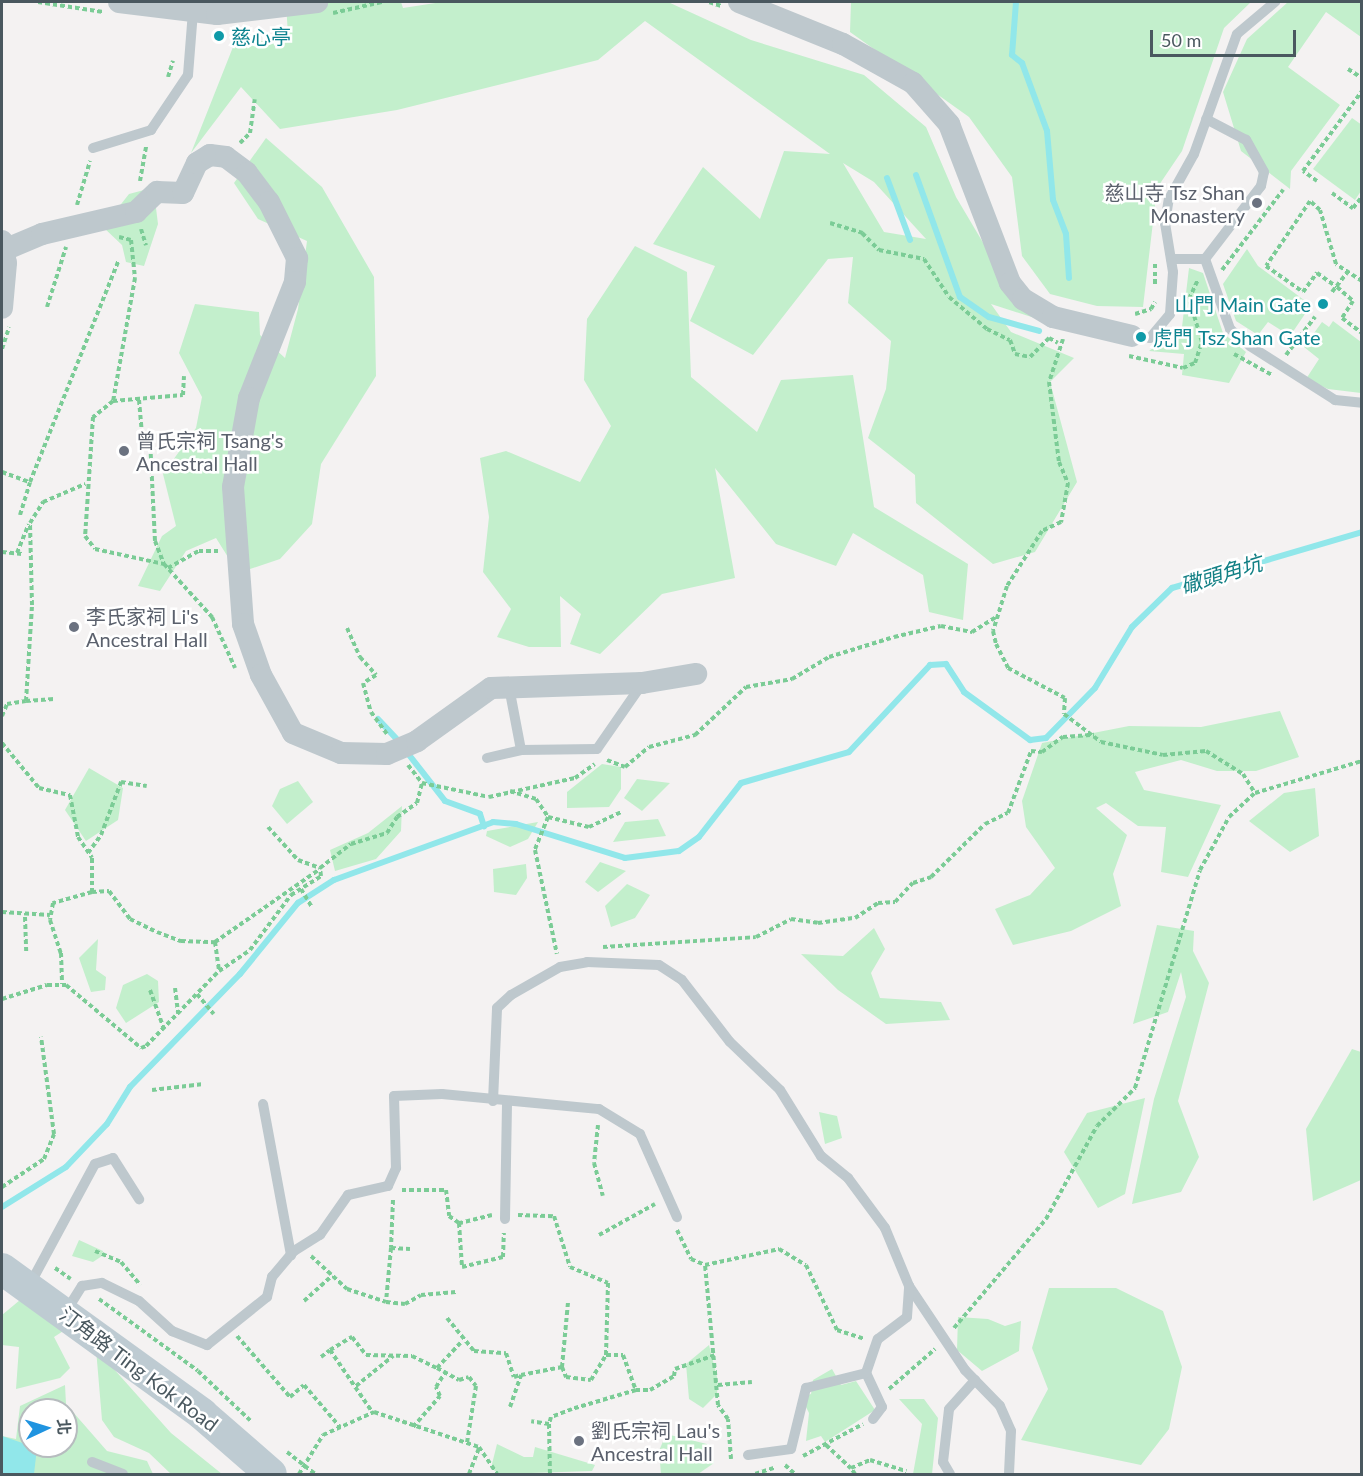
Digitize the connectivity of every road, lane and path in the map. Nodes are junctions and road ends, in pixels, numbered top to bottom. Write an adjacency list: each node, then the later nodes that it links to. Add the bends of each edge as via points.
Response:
1 (119, 2): 6 (street)
2 (317, 2): 6 (street, via 253,12)
3 (709, 2): 5 (path)
4 (1275, 2): 11 (lane, via 1237,34)
5 (734, 5): 36 (street, via 843,44 913,83 950,123 1010,283 1023,299 1053,317)
6 (193, 11): 12 (lane, via 188,75 151,129)
7 (1348, 69): 8 (path)
8 (1362, 78)
9 (1362, 90): 14 (path, via 1303,171)
10 (255, 99): 13 (path, via 250,132 238,144 216,138)
11 (1206, 119): 22 (lane, via 1169,198 1165,223); 23 (lane, via 1246,140 1264,172 1261,186)
12 (93, 148)
13 (210, 155): 18 (street, via 197,163 183,193 157,192 136,212); 48 (street, via 226,157 247,173 297,258 283,322 241,425 233,487)
14 (1317, 181)
15 (1283, 190): 26 (path, via 1225,268)
16 (1332, 193): 17 (path, via 1353,208)
17 (1362, 197)
18 (100, 223): 20 (street); 39 (path, via 105,232 131,240 135,258)
19 (830, 223): 37 (path, via 862,234 879,250 924,259 949,297 987,329 1010,340 1015,354 1030,357 1049,338)
20 (3, 245): 30 (street)
21 (1155, 253): 31 (path, via 1155,303 1143,314)
22 (1170, 259): 23 (lane); 36 (lane, via 1170,314 1164,328 1150,338)
23 (1205, 259): 26 (lane)
24 (119, 260): 43 (path)
25 (1347, 273): 27 (path); 28 (path); 28 (path, via 1336,264 1320,210 1310,201 1266,266 1303,292 1317,273)
26 (1213, 274): 36 (path, via 1191,287 1190,312 1202,342 1195,363 1188,368 1131,358); 41 (lane, via 1230,329 1243,341 1335,400)
27 (1362, 281)
28 (1336, 287): 29 (path); 34 (path, via 1353,301 1342,318)
29 (1332, 292)
30 (2, 308)
31 (1124, 314)
32 (1315, 317): 35 (path)
33 (1059, 332): 37 (path, via 1068,335)
34 (1362, 333)
35 (1296, 341)
36 (1128, 343)
37 (1058, 344): 50 (path, via 1059,360 1049,382 1059,462 1068,483 1061,522 1042,531 1030,546)
38 (184, 376): 40 (path, via 183,395)
39 (113, 400): 40 (path); 44 (path, via 93,417)
40 (139, 400): 49 (path, via 142,435 150,439 155,541)
41 (1362, 403)
42 (2, 472): 43 (path)
43 (30, 482): 45 (path)
44 (85, 484): 46 (path, via 43,502); 49 (path, via 85,536 95,549)
45 (20, 515)
46 (30, 523): 47 (path, via 20,554); 57 (path, via 32,606)
47 (2, 552)
48 (236, 552): 49 (path, via 199,551); 61 (street, via 247,640 278,712 292,733 341,753)
49 (166, 566): 52 (path, via 212,617)
50 (998, 616): 59 (path, via 996,644 1008,668 1065,698 1064,714); 67 (path, via 972,632 941,626 894,637 865,650 830,657 792,679 746,687 695,735 649,747 625,767 599,761 575,778 532,790)
51 (347, 628): 61 (path, via 360,657 376,675 363,683 372,712)
52 (236, 671)
53 (696, 674): 54 (street)
54 (642, 684): 55 (street); 62 (lane, via 597,749)
55 (509, 687): 61 (street, via 491,687); 62 (lane)
56 (54, 699): 57 (path)
57 (26, 701): 58 (path, via 7,704)
58 (2, 716)
59 (1094, 735): 68 (path, via 1101,741 1162,755 1206,751 1243,774); 81 (path, via 1063,737 1042,752 1031,752 1008,813 985,824 931,877 913,883 896,902 878,903 855,918 818,923 791,919 756,937)
60 (2, 743): 72 (path, via 14,751 39,788 70,795 78,837)
61 (403, 747): 65 (path)
62 (521, 750): 63 (lane)
63 (488, 758)
64 (1362, 761): 68 (path)
65 (425, 783): 67 (path, via 464,795 489,797); 73 (path, via 417,803 397,817 387,833 351,844)
66 (147, 786): 72 (path, via 121,782 101,835)
67 (506, 789): 70 (path, via 536,799)
68 (1255, 793): 127 (path, via 1229,817 1200,870 1135,1088 1097,1126 1046,1219)
69 (621, 812): 70 (path, via 590,827)
70 (548, 818): 83 (path, via 535,849)
71 (268, 827): 73 (path, via 298,860)
72 (88, 852): 75 (path)
73 (320, 868): 74 (path, via 321,876); 80 (path)
74 (302, 891): 76 (path); 84 (path, via 250,950)
75 (92, 892): 78 (path, via 62,897); 80 (path, via 109,891 130,919 157,932 181,941)
76 (312, 907)
77 (2, 912): 79 (path)
78 (50, 915): 79 (path); 85 (path, via 61,953)
79 (25, 917): 82 (path)
80 (215, 942): 84 (path)
81 (598, 949)
82 (26, 951)
83 (560, 967): 96 (lane, via 496,1008); 118 (lane, via 587,962 659,965 682,980 730,1042 780,1090 821,1156 885,1228)
84 (219, 971): 88 (path)
85 (62, 985): 89 (path); 92 (path, via 141,1048)
86 (175, 988): 91 (path)
87 (150, 990): 92 (path)
88 (198, 995): 90 (path); 91 (path)
89 (2, 999)
90 (211, 1013)
91 (178, 1014): 92 (path)
92 (164, 1029)
93 (41, 1037): 100 (path, via 54,1134 44,1159)
94 (204, 1084): 95 (path)
95 (152, 1090)
96 (493, 1101): 98 (lane); 108 (lane, via 394,1096 396,1168 388,1186 348,1195 320,1235)
97 (263, 1104): 112 (lane)
98 (507, 1104): 99 (lane); 105 (lane)
99 (599, 1110): 101 (path, via 594,1163); 104 (lane, via 640,1134)
100 (2, 1187)
101 (603, 1196)
102 (139, 1199): 115 (lane, via 113,1158 95,1164)
103 (493, 1205): 106 (path, via 492,1216)
104 (674, 1215): 107 (path, via 661,1201); 113 (path, via 691,1259)
105 (506, 1217): 106 (path, via 503,1257 462,1267); 131 (path, via 554,1216 570,1267 608,1283)
106 (459, 1223): 109 (path, via 449,1216 446,1190 402,1190 393,1199)
107 (599, 1235)
108 (301, 1246): 112 (lane); 116 (path)
109 (391, 1248): 110 (path); 122 (path)
110 (410, 1249)
111 (95, 1251): 120 (path, via 121,1262 143,1289)
112 (291, 1255): 126 (lane, via 272,1277 267,1297)
113 (705, 1265): 129 (path, via 778,1249 806,1265 837,1330); 132 (path)
114 (2, 1269): 115 (main road, 汀角路 Ting Kok Road)
115 (36, 1273): 117 (path); 124 (main road, 汀角路 Ting Kok Road)
116 (332, 1275): 121 (path); 122 (path, via 347,1289)
117 (82, 1286): 120 (lane, via 102,1282); 124 (lane); 150 (path, via 198,1371)
118 (909, 1286): 127 (lane); 129 (lane, via 907,1317)
119 (456, 1292): 122 (path, via 421,1295 405,1304)
120 (140, 1301): 126 (lane, via 172,1331 207,1345)
121 (303, 1301)
122 (386, 1302)
123 (568, 1302): 135 (path)
124 (65, 1313): 162 (main road, 汀角路 Ting Kok Road)
125 (447, 1318): 128 (path)
126 (229, 1327): 152 (path, via 290,1397 304,1385)
127 (944, 1339): 140 (lane); 145 (path, via 889,1387)
128 (461, 1341): 136 (path); 139 (path, via 474,1351 506,1353 514,1377)
129 (876, 1343): 138 (lane)
130 (330, 1350): 133 (path, via 352,1337 366,1355); 134 (path); 143 (path)
131 (606, 1355): 135 (path, via 591,1380 566,1377); 144 (path, via 623,1355)
132 (715, 1355): 142 (path); 144 (path, via 675,1369 674,1377 650,1390)
133 (393, 1356): 136 (path, via 412,1356); 143 (path)
134 (321, 1357)
135 (562, 1367): 139 (path)
136 (437, 1368): 137 (path)
137 (446, 1371): 153 (path, via 436,1387 440,1395); 154 (path, via 459,1380 469,1377 476,1386)
138 (866, 1373): 148 (lane, via 882,1407); 157 (lane, via 806,1388 791,1449)
139 (521, 1375): 146 (path)
140 (975, 1380): 173 (lane, via 949,1410 943,1462); 174 (lane, via 1000,1406 1011,1431)
141 (752, 1382): 142 (path)
142 (718, 1384): 158 (path, via 718,1405 728,1419)
143 (356, 1386): 147 (path)
144 (636, 1390): 151 (path, via 551,1417)
145 (888, 1399)
146 (510, 1407)
147 (373, 1413): 152 (path); 153 (path)
148 (873, 1419): 155 (path)
149 (531, 1421): 151 (path)
150 (255, 1424)
151 (549, 1424): 169 (path)
152 (340, 1426): 161 (path, via 323,1435)
153 (413, 1427): 154 (path)
154 (467, 1443): 156 (path)
155 (825, 1445): 160 (path); 163 (path)
156 (479, 1447): 167 (path); 168 (path)
157 (748, 1455)
158 (731, 1459)
159 (92, 1462): 165 (lane)
160 (785, 1464): 170 (path); 171 (path)
161 (304, 1466): 162 (path); 162 (path); 166 (path)
162 (277, 1468)
163 (851, 1468): 164 (path, via 870,1460); 172 (path)
164 (906, 1471)
165 (123, 1474)
166 (315, 1474)
167 (469, 1474)
168 (496, 1474)
169 (550, 1474)
170 (755, 1474)
171 (795, 1474)
172 (855, 1474)
173 (950, 1474)
174 (1009, 1474)

